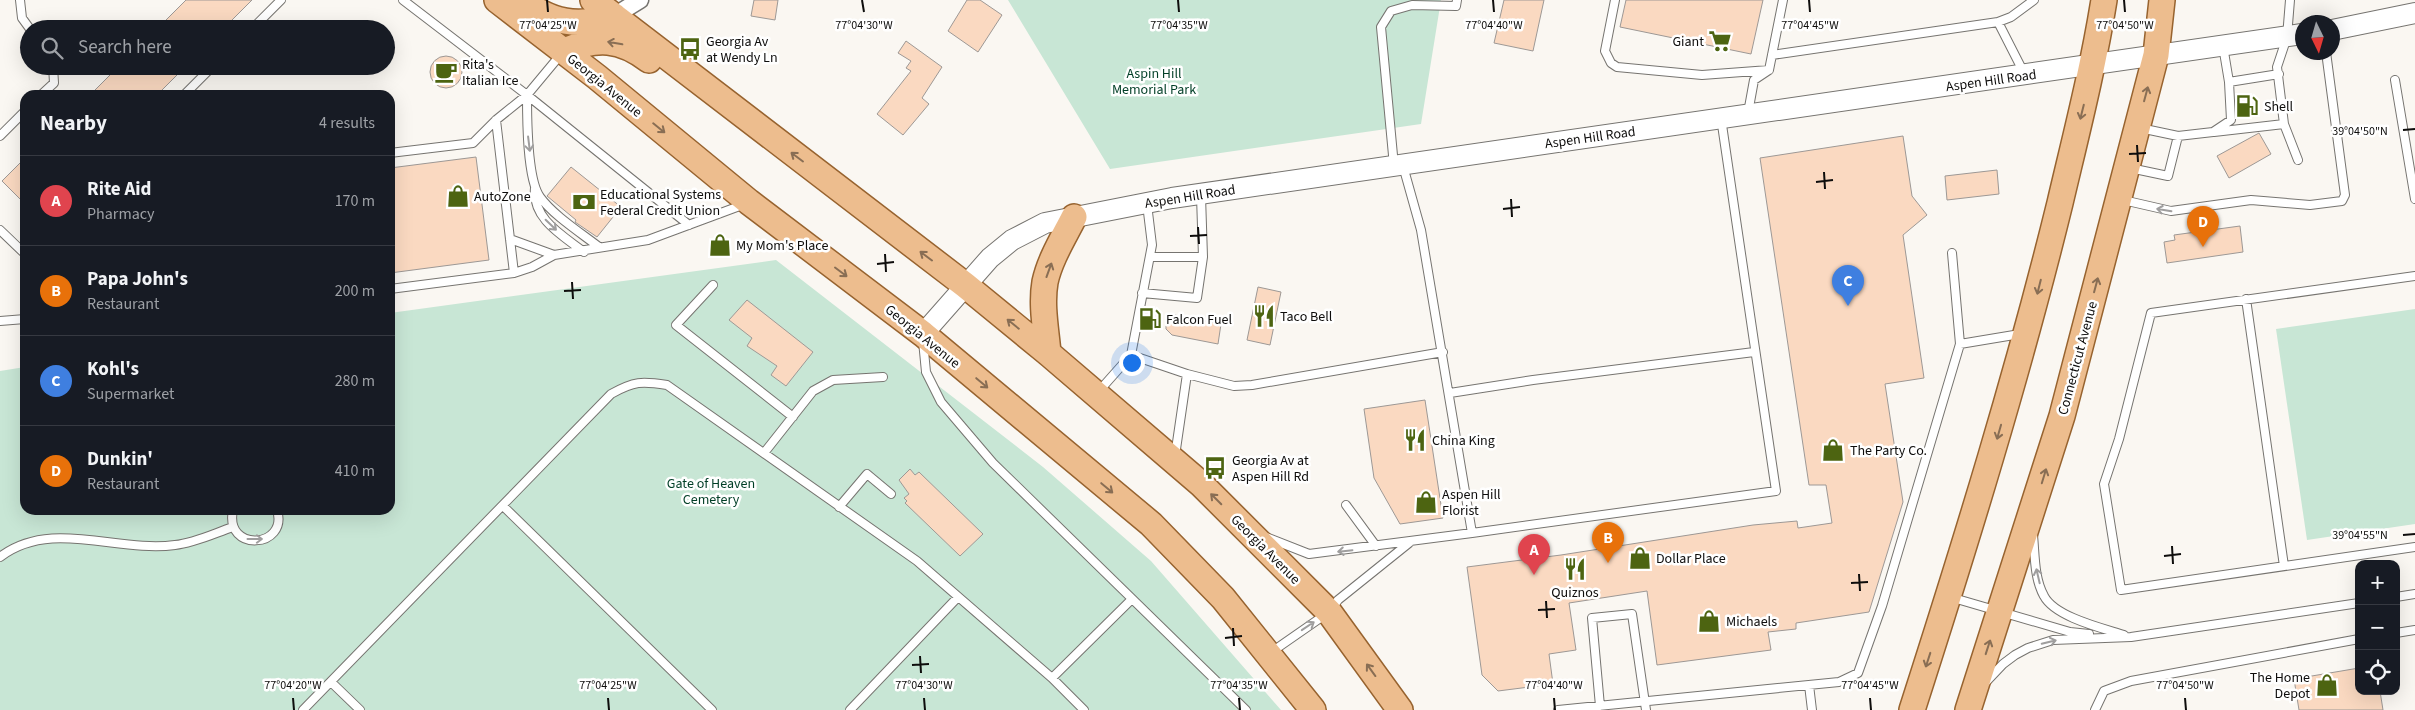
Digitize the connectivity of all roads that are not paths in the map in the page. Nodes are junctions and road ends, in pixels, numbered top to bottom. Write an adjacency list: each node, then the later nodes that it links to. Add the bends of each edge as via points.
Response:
1 (20, 0): 17 (lane)
2 (282, 0): 18 (lane)
3 (403, 0): 37 (lane)
4 (497, 0): 23 (main road, Georgia Avenue)
5 (521, 0): 16 (main road, via 555,20 584,22)
6 (593, 0): 16 (main road, Georgia Avenue)
7 (640, 0): 16 (street)
8 (1457, 0): 50 (lane, via 1456,6 1412,5 1391,10 1380,27)
9 (1615, 0): 28 (lane, via 1605,51 1617,67 1702,75)
10 (1784, 0): 24 (lane)
11 (2034, 0): 19 (lane, via 2011,17)
12 (2104, 0): 27 (main road)
13 (2162, 0): 25 (main road, Connecticut Avenue)
14 (2290, 0): 21 (lane)
15 (2415, 13): 20 (street)
16 (614, 16): 38 (main road, Georgia Avenue)
17 (23, 20)
18 (261, 20)
19 (1998, 22): 24 (lane); 32 (lane)
20 (2340, 28)
21 (2295, 36): 22 (street, Aspen Hill Road); 29 (lane, via 2277,67)
22 (2223, 46): 25 (street, Aspen Hill Road); 34 (lane)
23 (564, 51): 37 (lane); 38 (main road, one-way to 23, via 708,104 637,50 620,43 583,43); 56 (main road, Georgia Avenue, one-way to 56)
24 (1772, 55): 28 (lane)
25 (2156, 55): 27 (street, Aspen Hill Road); 44 (main road, Connecticut Avenue, one-way to 25)
26 (2327, 60): 54 (lane, one-way to 54, via 2345,195 2342,202 2310,205 2264,200 2171,211)
27 (2094, 65): 32 (street, Aspen Hill Road); 78 (main road, one-way to 78)
28 (1769, 70): 39 (lane, via 1754,80)
29 (2279, 74): 34 (lane); 43 (lane)
30 (54, 75): 35 (lane, via 54,83)
31 (204, 75): 36 (lane)
32 (2025, 75): 39 (street, Aspen Hill Road)
33 (2396, 80): 55 (lane)
34 (2229, 82): 45 (lane, via 2231,120)
35 (46, 90)
36 (189, 90)
37 (527, 95): 42 (lane); 52 (lane, one-way to 52, via 527,131); 59 (lane)
38 (732, 107): 72 (main road, Georgia Avenue, one-way to 38)
39 (1748, 115): 41 (street, Aspen Hill Road)
40 (20, 116): 46 (lane)
41 (1721, 118): 50 (street, Aspen Hill Road); 83 (lane)
42 (496, 120): 48 (lane, via 473,143); 61 (lane)
43 (2284, 124): 45 (lane); 49 (lane)
44 (2138, 128): 47 (lane); 51 (main road, Connecticut Avenue)
45 (2213, 132): 47 (lane)
46 (0, 136)
47 (2178, 136): 51 (lane, via 2168,176)
48 (395, 152)
49 (2298, 160)
50 (1399, 165): 53 (street, Aspen Hill Road); 82 (lane, via 1422,230)
51 (2127, 167): 54 (main road, Connecticut Avenue)
52 (535, 188): 62 (lane, via 546,204); 64 (lane, one-way to 64, via 534,198 539,212)
53 (1200, 194): 57 (street, Aspen Hill Road); 68 (lane)
54 (2119, 199): 96 (main road, Connecticut Avenue, one-way to 54, via 2062,416)
55 (2415, 199)
56 (749, 202): 59 (lane); 79 (main road, Georgia Avenue, one-way to 79)
57 (1147, 202): 58 (street, Aspen Hill Road); 67 (lane, via 1152,245)
58 (1074, 217): 72 (street, Aspen Hill Road, via 1045,223 1012,240); 81 (main road, one-way to 58, via 1046,280)
59 (689, 225): 62 (lane, via 648,240)
60 (0, 230): 63 (lane)
61 (510, 239): 66 (lane); 69 (lane)
62 (599, 247): 64 (lane)
63 (20, 249)
64 (584, 252): 66 (lane)
65 (1952, 253): 80 (lane)
66 (554, 255): 69 (lane)
67 (1150, 257): 68 (lane); 74 (lane)
68 (1203, 257): 74 (lane, via 1197,298)
69 (514, 273): 73 (lane)
70 (2415, 276): 75 (lane)
71 (712, 285): 89 (lane, via 676,325)
72 (965, 285): 79 (street, Aspen Hill Road); 81 (main road, Georgia Avenue, one-way to 72)
73 (395, 288)
74 (1142, 293): 84 (lane)
75 (2246, 299): 106 (lane); 106 (lane, via 2151,313 2119,439 2104,484 2121,590)
76 (20, 319): 77 (lane)
77 (0, 321)
78 (2027, 333): 80 (lane); 110 (main road, one-way to 110)
79 (923, 334): 111 (lane, via 926,372 940,402 993,462); 119 (main road, Georgia Avenue, one-way to 119, via 1151,524 1223,598)
80 (1960, 344): 122 (lane, via 1863,665 1853,677)
81 (1048, 352): 87 (main road, Georgia Avenue)
82 (1443, 352): 85 (lane, via 1252,385 1234,386); 88 (lane)
83 (1754, 352): 88 (lane); 101 (lane, via 1776,490)
84 (1131, 355): 85 (lane); 87 (lane)
85 (1187, 374): 91 (lane)
86 (882, 377): 89 (lane, via 833,380 813,391)
87 (1096, 394): 91 (main road, Georgia Avenue)
88 (1450, 394): 101 (lane)
89 (792, 418): 90 (lane)
90 (764, 453): 94 (lane, via 667,385 646,381 630,383 611,394); 95 (lane)
91 (1174, 461): 100 (main road, Georgia Avenue, one-way to 91)
92 (891, 494): 95 (lane, via 867,474)
93 (1346, 505): 103 (lane)
94 (503, 506): 121 (lane); 128 (lane)
95 (839, 507): 109 (lane, via 917,561)
96 (2031, 514): 114 (main road, Connecticut Avenue); 117 (lane, one-way to 96, via 2081,620 2050,605 2037,576)
97 (232, 515): 99 (lane)
98 (278, 515): 99 (lane, one-way to 98, via 250,541 265,539 276,529)
99 (233, 527): 105 (lane, via 175,546 56,538 34,540 11,548)
100 (1246, 528): 103 (lane, one-way to 100, via 1310,554); 113 (main road, Georgia Avenue)
101 (1472, 533): 102 (lane)
102 (1411, 541): 103 (lane); 113 (lane, via 1338,600)
103 (1376, 546)
104 (2415, 547): 106 (lane)
105 (0, 557)
106 (2284, 566)
107 (2415, 594): 108 (lane)
108 (2400, 596)
109 (958, 597): 120 (lane); 129 (lane)
110 (1949, 597): 114 (lane); 137 (main road, one-way to 137)
111 (1132, 599): 120 (lane); 131 (lane)
112 (2355, 604): 117 (lane)
113 (1329, 612): 119 (lane, one-way to 113); 133 (main road, Georgia Avenue, one-way to 113)
114 (1999, 612): 117 (lane, via 2070,632); 125 (main road, Connecticut Avenue, one-way to 114)
115 (2415, 630): 116 (lane)
116 (2400, 632)
117 (2131, 637): 125 (lane, one-way to 117, via 2003,664 2028,648 2053,640)
118 (2355, 640): 138 (lane, via 2131,681 2104,691)
119 (1268, 654): 132 (main road, Georgia Avenue)
120 (1052, 678): 130 (lane)
121 (331, 682): 126 (lane); 127 (lane)
122 (1809, 685): 123 (lane); 136 (lane)
123 (1645, 701): 124 (lane); 124 (lane, via 1632,614 1592,618); 135 (lane)
124 (1600, 706): 134 (lane)
125 (1969, 706)
126 (304, 710)
127 (360, 710)
128 (712, 710)
129 (850, 710)
130 (1084, 710)
131 (1246, 710)
132 (1313, 710)
133 (1400, 710)
134 (1558, 710)
135 (1646, 710)
136 (1812, 710)
137 (1912, 710)
138 (2095, 710)

